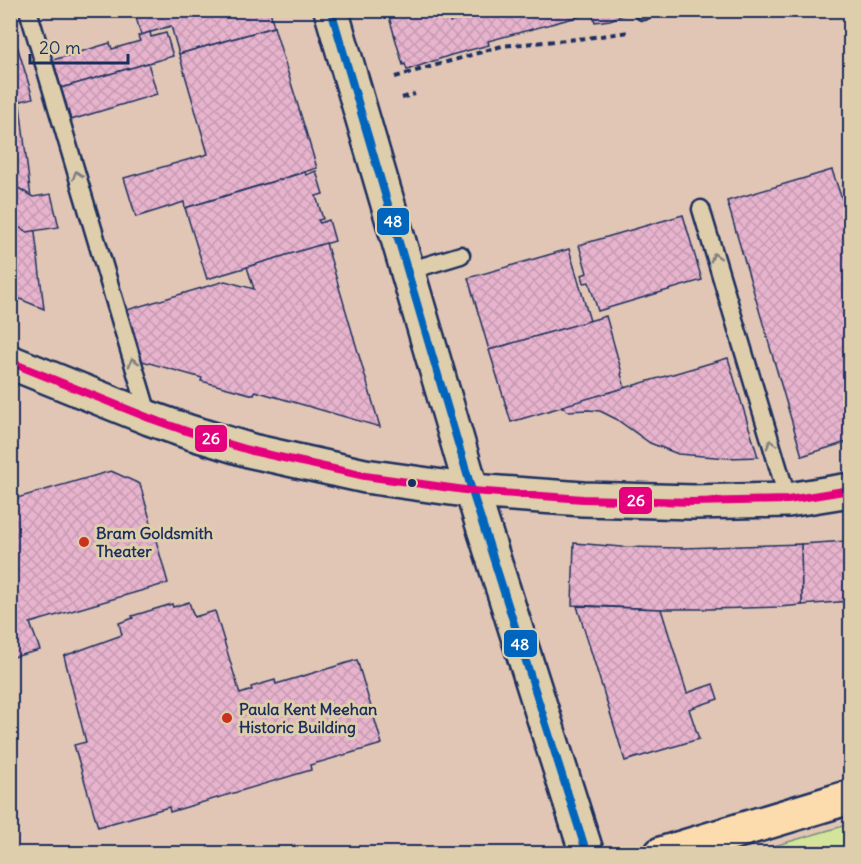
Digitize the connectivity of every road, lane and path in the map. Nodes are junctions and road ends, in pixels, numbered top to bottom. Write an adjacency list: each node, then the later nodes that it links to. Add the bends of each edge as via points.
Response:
1 (28, 10): 11 (lane, one-way to 1)
2 (331, 10): 9 (street)
3 (603, 36): 4 (path, via 502,45)
4 (395, 77)
5 (415, 94): 6 (path)
6 (402, 98)
7 (701, 209): 14 (lane, one-way to 7)
8 (461, 255): 9 (lane)
9 (408, 271): 13 (street)
10 (10, 362): 11 (street)
11 (149, 418): 13 (street, via 252,451 365,476)
12 (850, 490): 14 (street)
13 (472, 491): 14 (street, via 649,501); 16 (street)
14 (788, 500)
15 (850, 797): 17 (main road)
16 (587, 854)
17 (661, 854)

